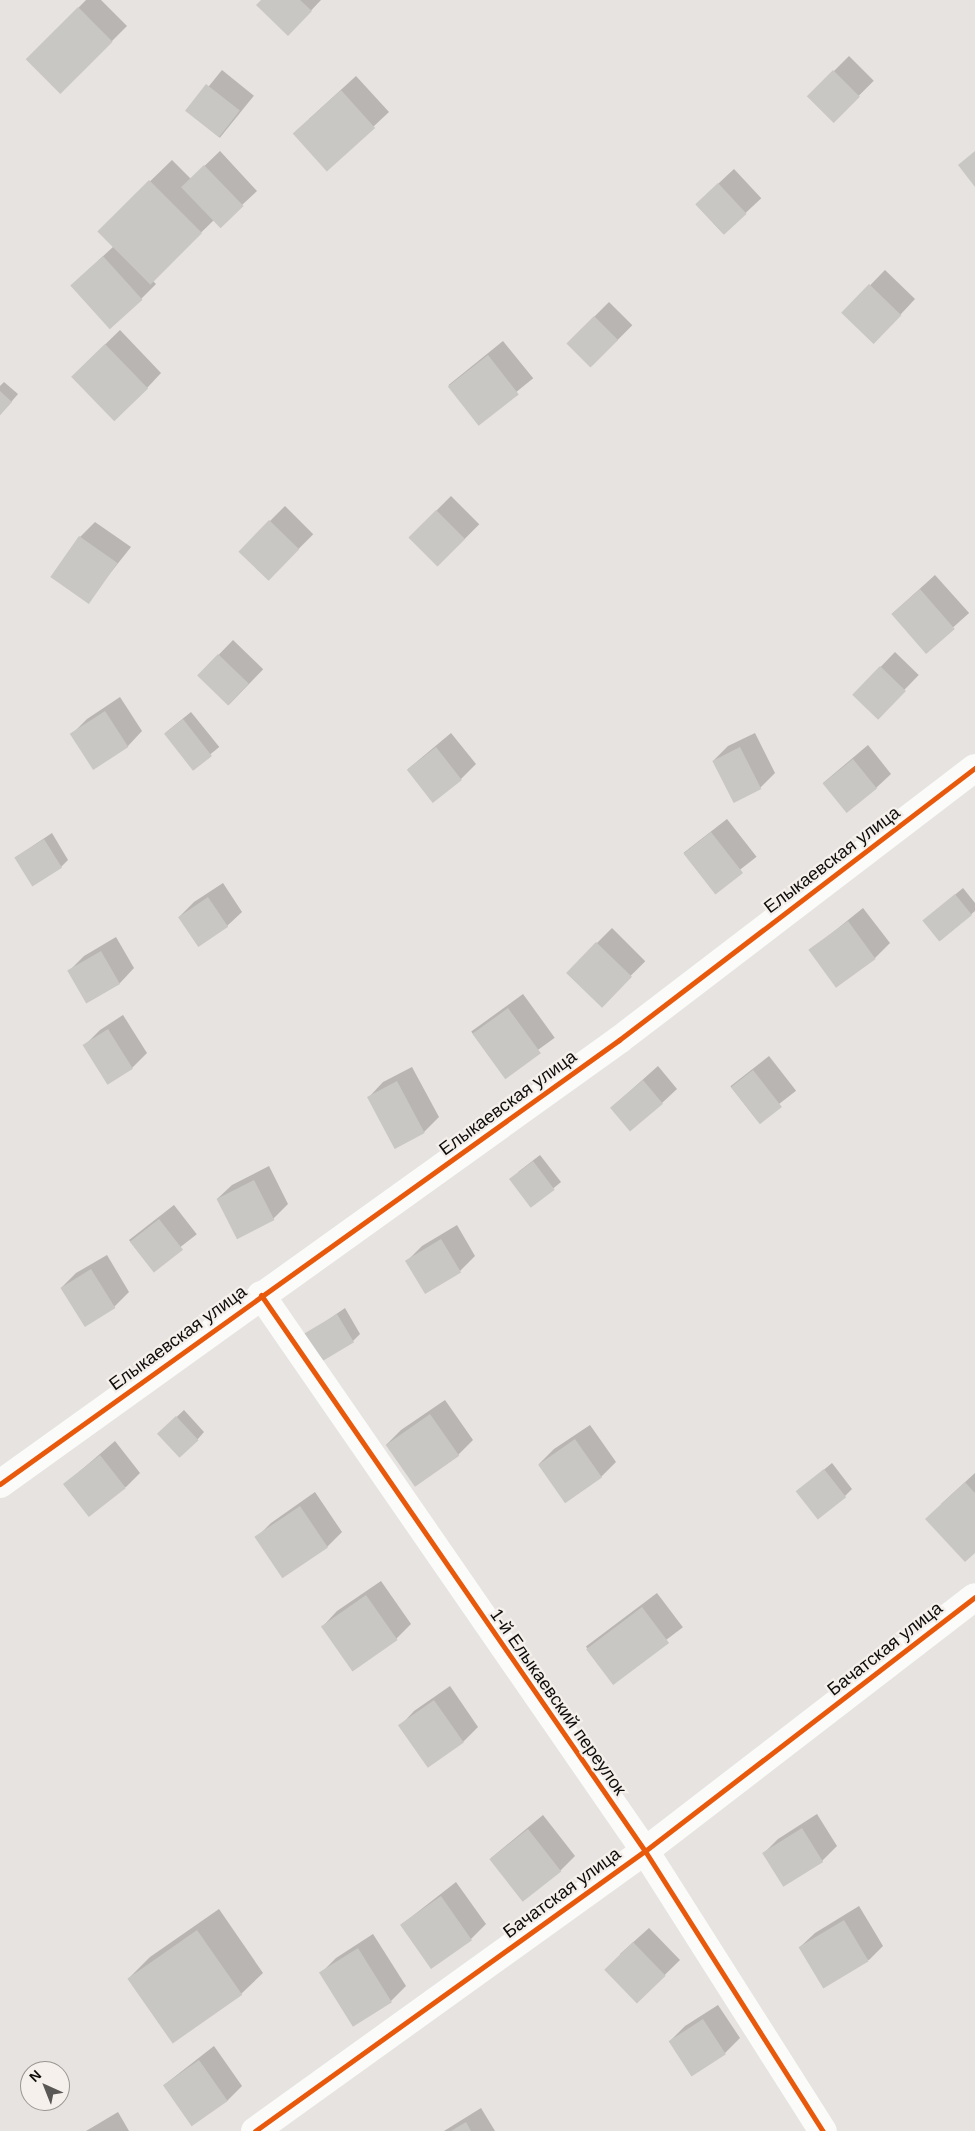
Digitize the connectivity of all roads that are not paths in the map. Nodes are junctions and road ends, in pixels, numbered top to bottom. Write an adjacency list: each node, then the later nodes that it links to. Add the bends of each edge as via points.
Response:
1 (975, 768): 2 (street, Елыкаевская улица, via 619,1040 338,1244)
2 (262, 1295): 3 (street, Елыкаевская улица); 5 (street, 1-й Елыкаевский переулок)
3 (0, 1484)
4 (975, 1597): 5 (street, Бачатская улица)
5 (644, 1851): 6 (street, Бачатская улица); 7 (street, 1-й Елыкаевский переулок)
6 (255, 2131)
7 (823, 2131)

